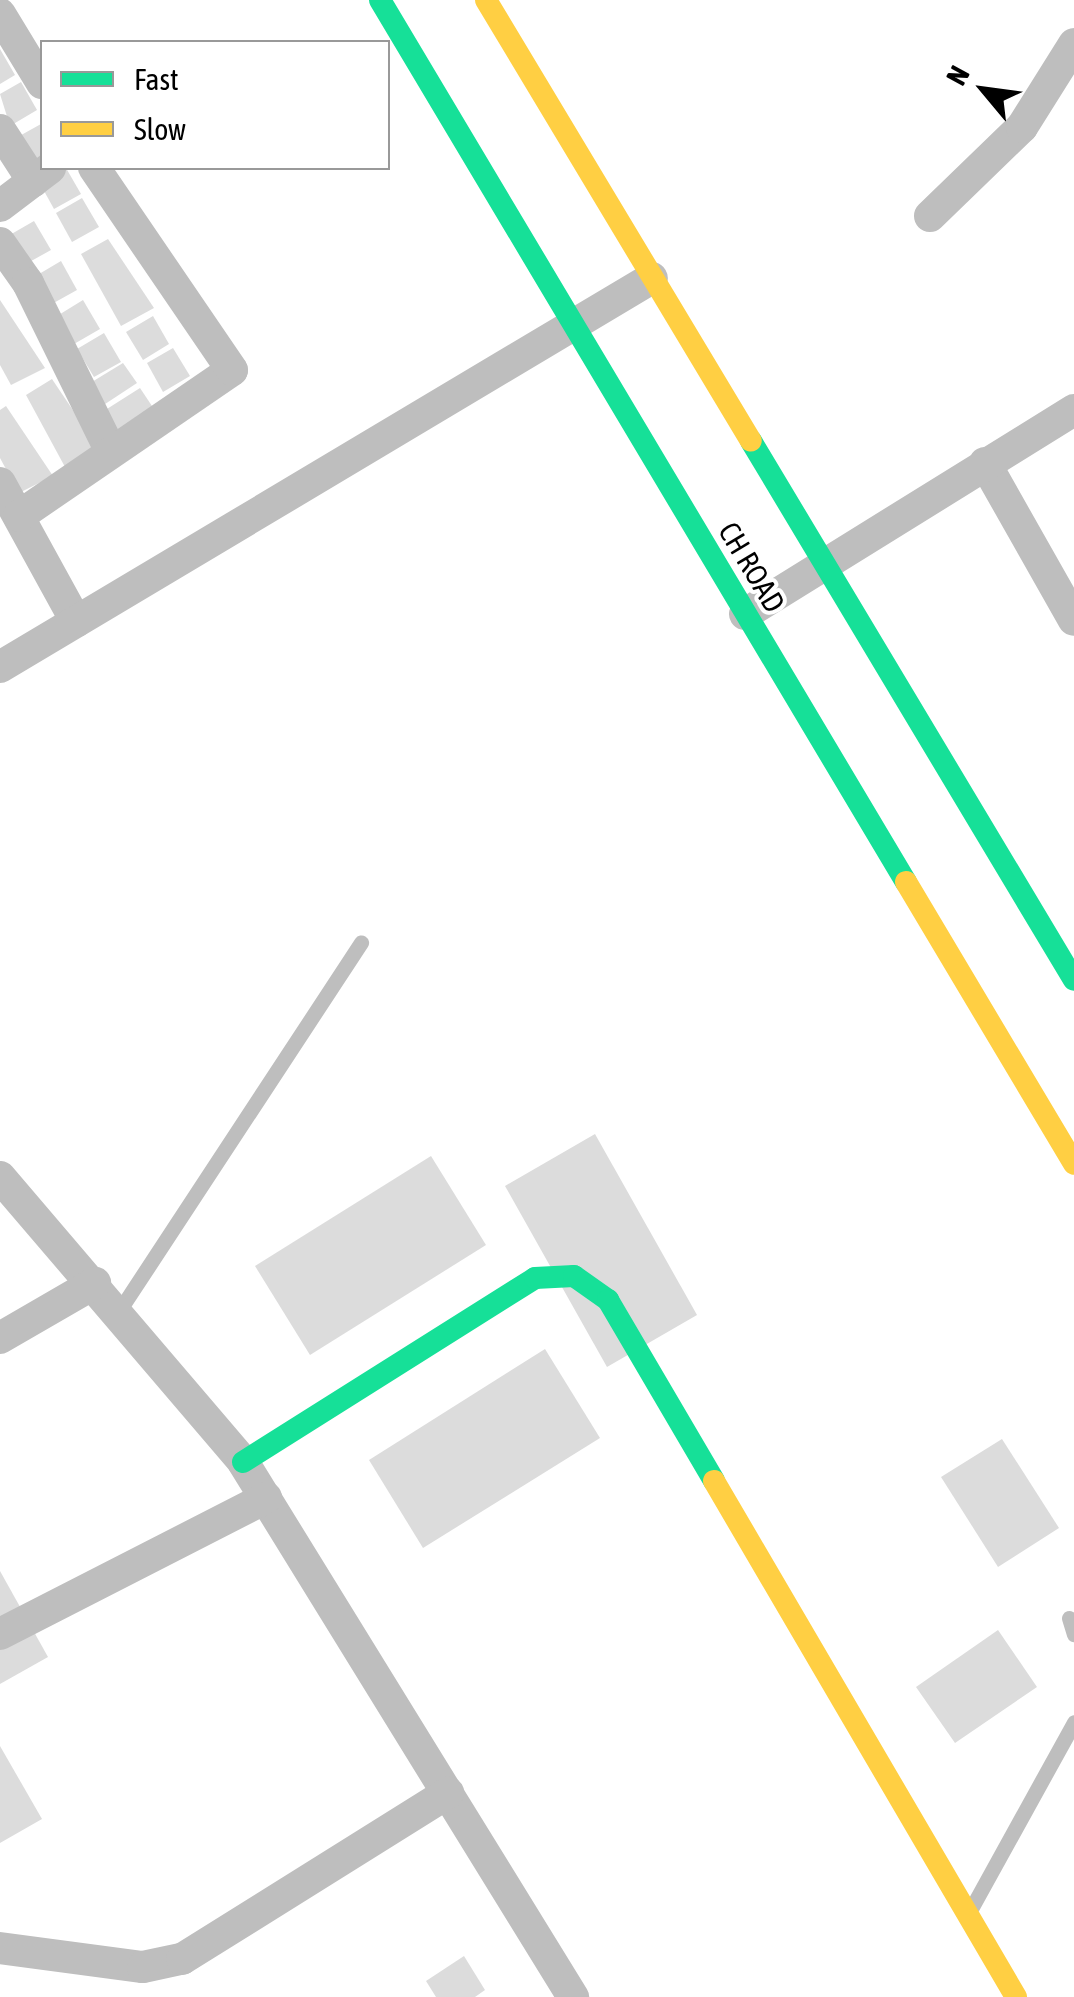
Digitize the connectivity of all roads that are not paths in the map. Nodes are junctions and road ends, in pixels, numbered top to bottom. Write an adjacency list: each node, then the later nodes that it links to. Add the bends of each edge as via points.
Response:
1 (380, 0): 13 (street, CH ROAD)
2 (486, 0): 12 (street)
3 (0, 14): 5 (street)
4 (1074, 44): 10 (street, via 1022,127)
5 (40, 81)
6 (0, 130): 8 (street)
7 (95, 170): 15 (street, via 232,370)
8 (42, 174): 9 (street)
9 (0, 206)
10 (930, 216)
11 (0, 243): 15 (street, via 28,283)
12 (652, 278): 13 (street); 19 (street)
13 (569, 324): 20 (street, CH ROAD); 22 (street)
14 (1074, 410): 16 (street)
15 (111, 452): 18 (street)
16 (985, 463): 19 (street); 21 (street)
17 (0, 483): 18 (street)
18 (19, 516): 22 (street)
19 (822, 560): 20 (street); 25 (street)
20 (745, 614): 26 (street, CH ROAD)
21 (1074, 620)
22 (76, 621): 23 (street)
23 (0, 667)
24 (361, 942): 29 (lane)
25 (1074, 980)
26 (1074, 1164)
27 (0, 1177): 28 (street)
28 (95, 1282): 29 (street); 30 (street)
29 (118, 1311): 31 (street)
30 (0, 1338)
31 (243, 1462): 32 (street); 36 (street, via 535,1278 574,1276 608,1300)
32 (266, 1498): 33 (street); 35 (street)
33 (0, 1634)
34 (1074, 1722): 36 (lane)
35 (448, 1793): 37 (street, via 182,1958 143,1967); 38 (street)
36 (968, 1914): 39 (street)
37 (0, 1948)
38 (572, 1997)
39 (1016, 1997)

